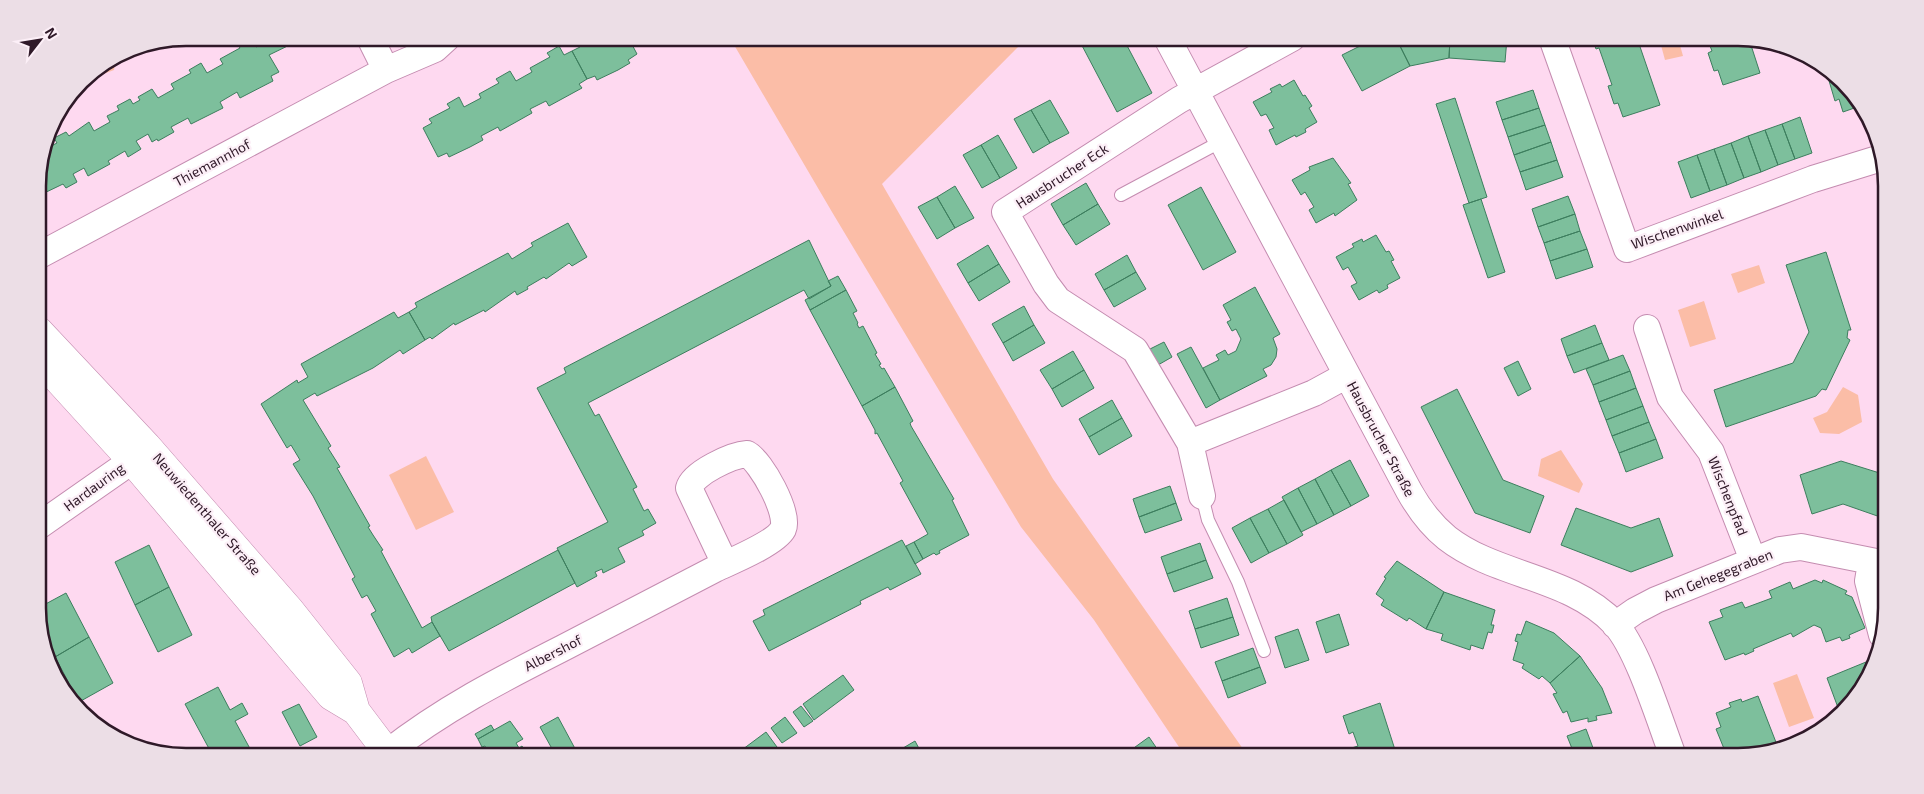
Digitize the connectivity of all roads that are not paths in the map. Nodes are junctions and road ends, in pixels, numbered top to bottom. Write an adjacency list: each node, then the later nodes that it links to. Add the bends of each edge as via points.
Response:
1 (374, 46): 6 (street)
2 (437, 46): 6 (street, Thiemannhof)
3 (1171, 46): 7 (street, Hausbrucher Straße)
4 (1277, 46): 7 (street)
5 (1555, 46): 9 (street, Wischenwinkel, via 1627,249 1813,179)
6 (386, 70): 11 (street, Thiemannhof)
7 (1195, 90): 8 (street, Hausbrucher Straße); 16 (street, Hausbrucher Eck, via 1005,212 1058,300 1135,350)
8 (1222, 141): 10 (lane); 15 (street, Hausbrucher Straße)
9 (1875, 160)
10 (1121, 195)
11 (47, 251)
12 (1647, 328): 20 (street, Wischenpfad, via 1670,396 1711,452)
13 (47, 340): 17 (street, Neuwiedenthaler Straße)
14 (47, 366): 17 (street, Neuwiedenthaler Straße)
15 (1347, 375): 16 (street, via 1314,393); 25 (street, Hausbrucher Straße, via 1409,491 1438,530 1470,553 1572,594)
16 (1190, 442): 18 (street, Hausbrucher Eck)
17 (139, 453): 19 (street, Hardauring); 28 (street, Neuwiedenthaler Straße, via 290,610 348,683 356,711)
18 (1202, 496): 26 (lane, via 1208,520 1238,582)
19 (46, 520)
20 (1753, 560): 22 (street, Am Gehegegraben, via 1780,550 1802,547); 25 (street, Am Gehegegraben, via 1656,600)
21 (725, 564): 29 (street, Albershof, via 465,698)
22 (1878, 564)
23 (1878, 566): 24 (street, via 1868,581)
24 (1877, 617)
25 (1616, 625): 27 (street, Hausbrucher Straße, via 1630,646)
26 (1264, 650)
27 (1670, 747)
28 (383, 748)
29 (398, 748)

